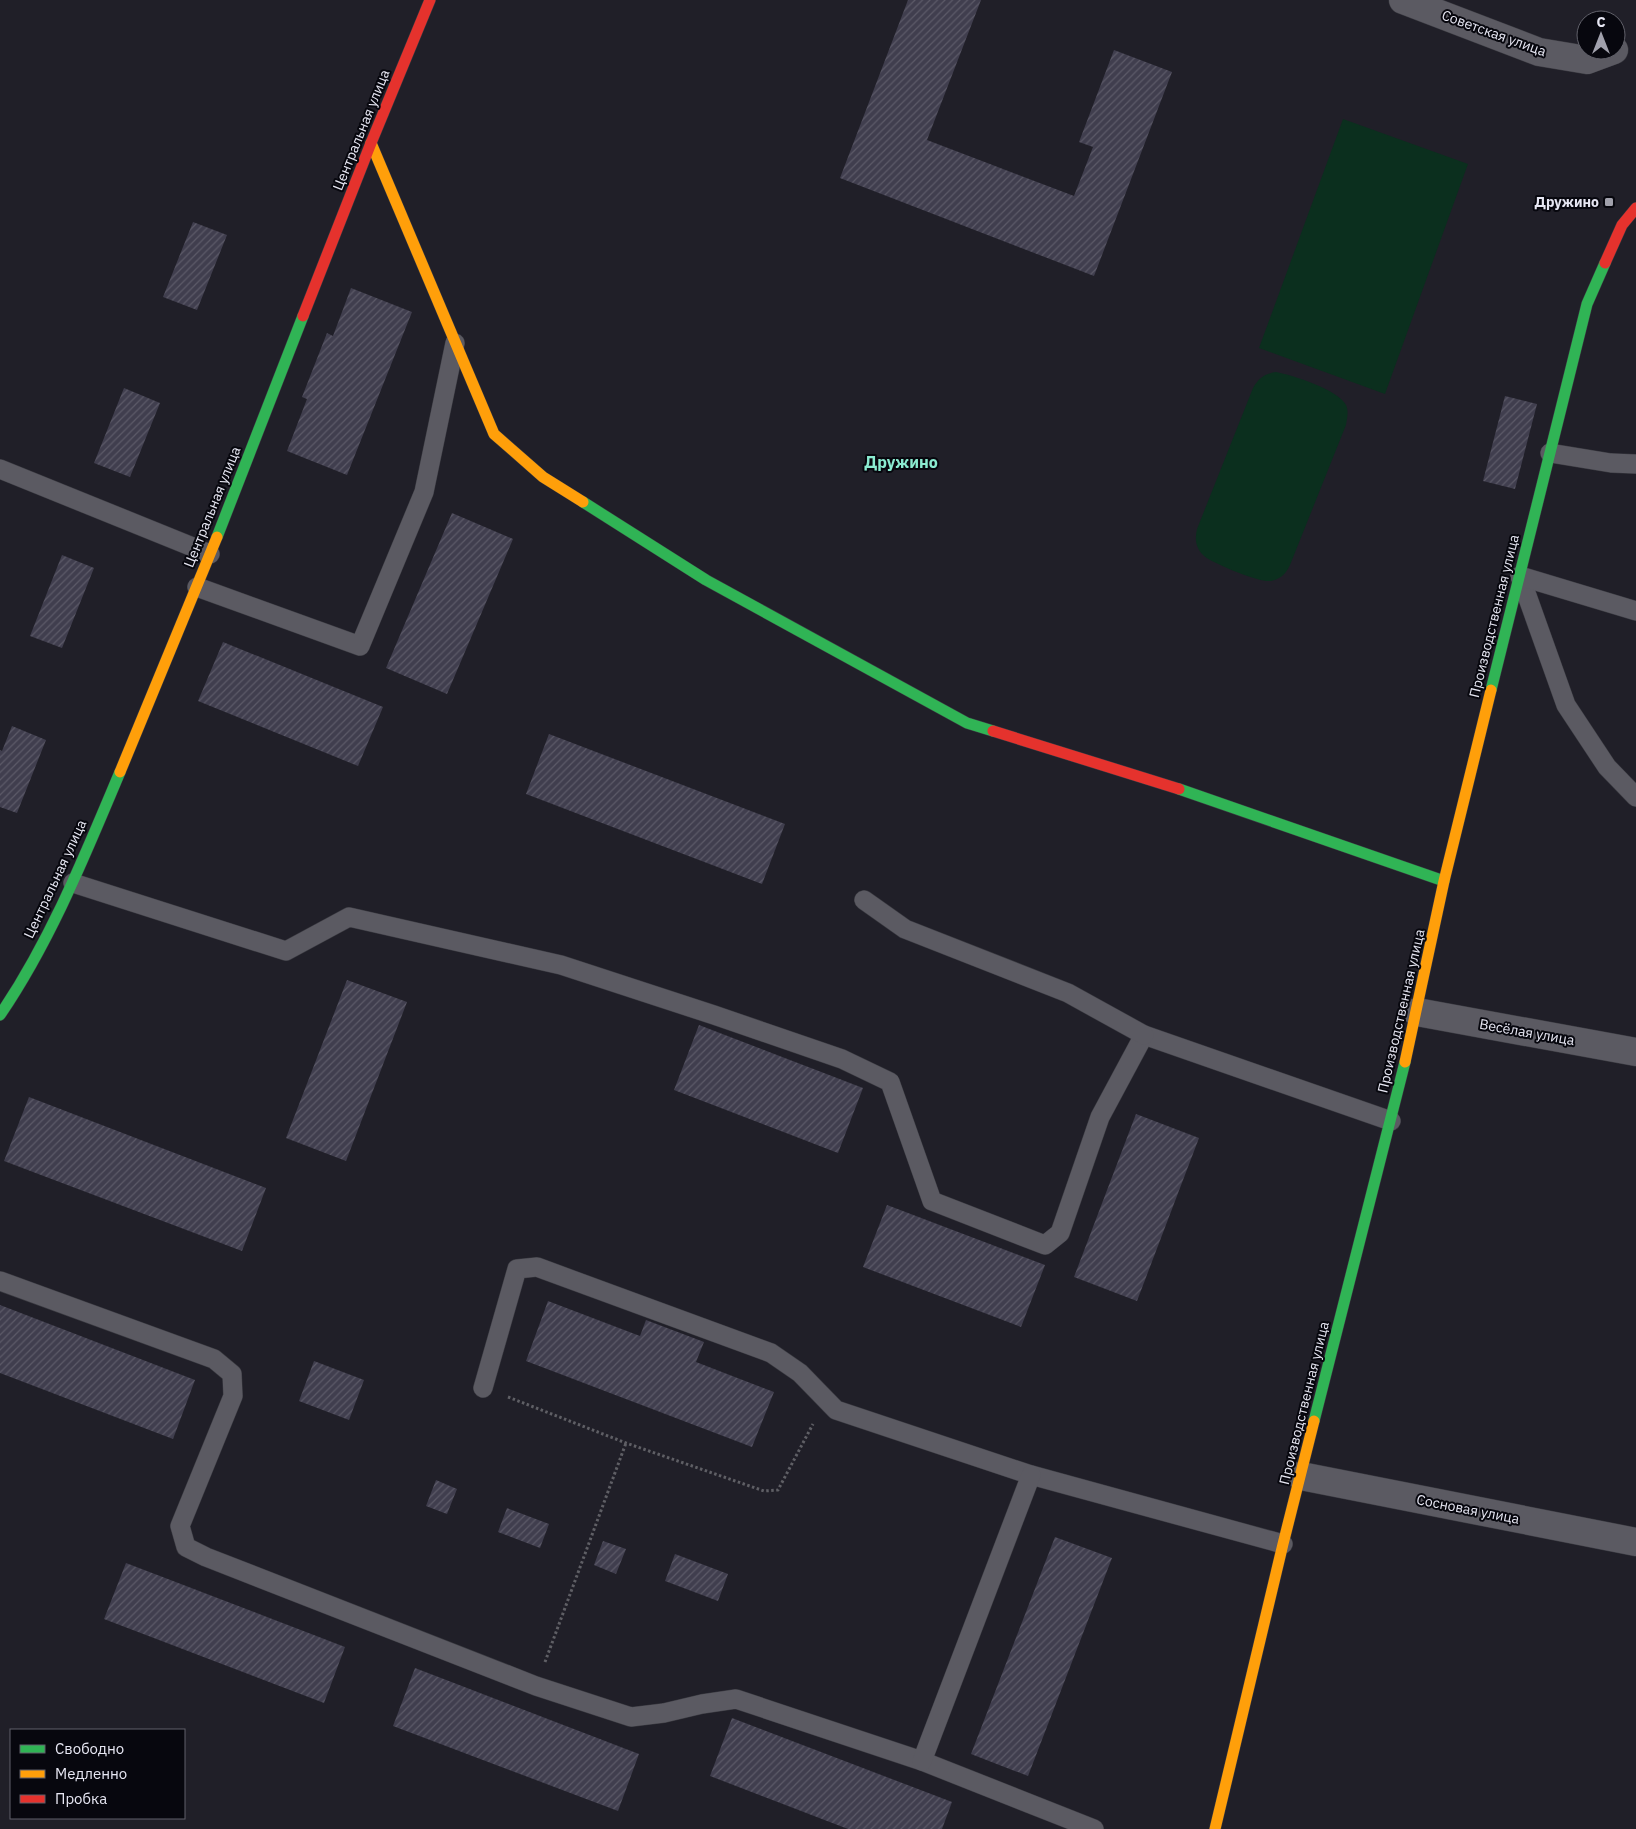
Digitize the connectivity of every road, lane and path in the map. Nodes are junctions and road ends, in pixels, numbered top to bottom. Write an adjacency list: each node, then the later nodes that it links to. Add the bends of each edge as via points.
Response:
1 (430, 0): 4 (street, Центральная улица)
2 (1403, 0): 3 (street, Советская улица, via 1538,52)
3 (1576, 58)
4 (371, 143): 6 (street); 10 (street, Центральная улица)
5 (1636, 208): 7 (street, Производственная улица, via 1622,225 1587,304)
6 (454, 343): 12 (lane, via 424,492 360,646); 15 (street, via 494,434 543,477 740,599 967,722 1163,783)
7 (1550, 453): 8 (lane); 11 (street, Производственная улица)
8 (1636, 464)
9 (0, 469): 10 (lane)
10 (210, 554): 12 (street, Центральная улица)
11 (1520, 576): 13 (lane); 14 (lane, via 1566,705 1607,767); 15 (street, Производственная улица)
12 (197, 586): 16 (street, Центральная улица)
13 (1636, 611)
14 (1636, 797)
15 (1444, 881): 18 (street, Производственная улица)
16 (73, 882): 19 (street, Центральная улица, via 22,983); 20 (lane, via 286,951 349,916 561,965 842,1059 890,1082 932,1202 1045,1246 1060,1233 1100,1117)
17 (864, 900): 20 (lane, via 905,929 1068,994)
18 (1417, 1012): 21 (street, Весёлая улица); 22 (street, Производственная улица)
19 (0, 1015)
20 (1144, 1035): 22 (lane)
21 (1636, 1052)
22 (1391, 1121): 28 (street, Производственная улица)
23 (0, 1281): 31 (lane, via 214,1359 232,1374 233,1396 180,1526 186,1546 206,1557)
24 (483, 1388): 25 (lane, via 517,1269 537,1267 771,1352 800,1373); 26 (path)
25 (826, 1399): 26 (path, via 778,1490 764,1491); 27 (lane, via 836,1410)
26 (626, 1443): 31 (path)
27 (1032, 1475): 30 (lane); 32 (lane)
28 (1301, 1476): 29 (street, Сосновая улица); 30 (street, Производственная улица)
29 (1636, 1542)
30 (1283, 1544): 34 (street, Производственная улица)
31 (536, 1686): 32 (lane, via 631,1717 736,1699)
32 (922, 1761): 33 (lane)
33 (1094, 1829)
34 (1215, 1829)

